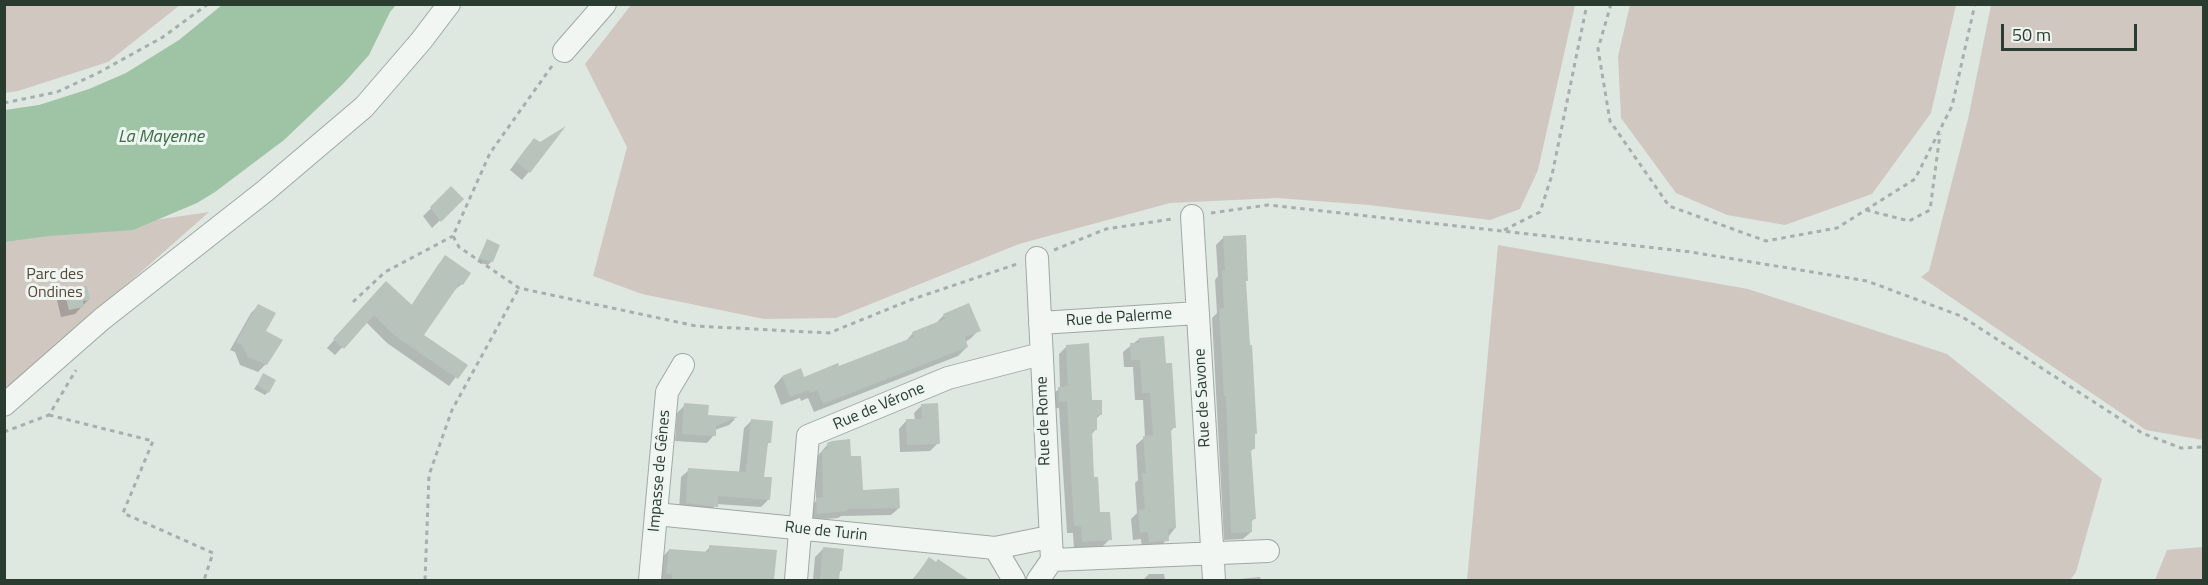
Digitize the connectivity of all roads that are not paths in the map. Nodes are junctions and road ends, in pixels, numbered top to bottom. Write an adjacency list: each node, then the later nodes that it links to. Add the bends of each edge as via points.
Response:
1 (449, 4): 10 (street, via 364,107 265,191 102,319)
2 (605, 4): 3 (street)
3 (564, 51)
4 (1192, 216): 6 (street, Rue de Savone)
5 (1037, 258): 7 (street, Rue de Rome)
6 (1198, 313): 7 (street, Rue de Palerme); 16 (street, Rue de Savone)
7 (1040, 323): 8 (street, Rue de Rome)
8 (1041, 354): 12 (street, Rue de Vérone, via 948,378 808,436); 13 (street, Rue de Rome)
9 (683, 365): 11 (street, Impasse de Gênes, via 667,392)
10 (4, 405)
11 (656, 514): 12 (street, Rue de Turin); 18 (street, Impasse de Gênes)
12 (799, 530): 14 (street, Rue de Turin); 19 (street)
13 (1049, 537): 14 (street, Rue de Turin); 17 (street, Rue de Rome)
14 (995, 548): 20 (street)
15 (1268, 551): 16 (street)
16 (1212, 553): 17 (street); 22 (street, Rue de Savone)
17 (1052, 560): 21 (street)
18 (650, 580)
19 (796, 580)
20 (1014, 580)
21 (1038, 580)
22 (1214, 580)

